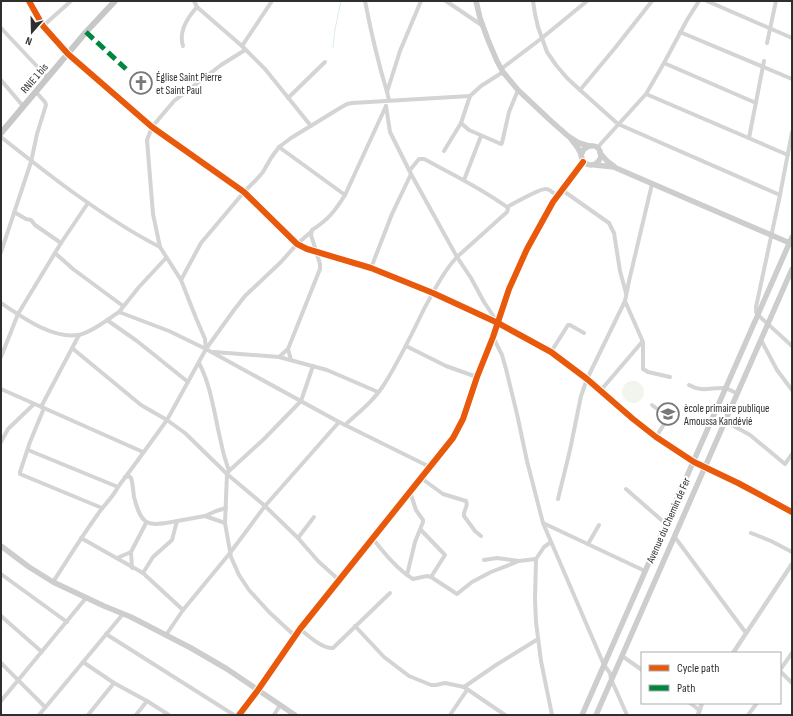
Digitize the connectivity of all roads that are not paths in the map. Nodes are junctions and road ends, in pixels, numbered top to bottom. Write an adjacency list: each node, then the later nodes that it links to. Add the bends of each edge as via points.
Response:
1 (29, 1): 17 (street)
2 (71, 1): 17 (street)
3 (114, 1): 28 (main road, RNIE 1 bis)
4 (194, 1): 16 (street)
5 (272, 1): 26 (street)
6 (365, 1): 40 (street, via 371,35)
7 (421, 1): 40 (street, via 400,51)
8 (446, 1): 18 (street)
9 (476, 1): 18 (main road)
10 (533, 1): 22 (street)
11 (587, 1): 22 (street)
12 (652, 1): 38 (street)
13 (699, 1): 21 (street)
14 (707, 1): 20 (street)
15 (776, 1): 20 (street)
16 (197, 6): 25 (street, via 185,24 181,41); 26 (street)
17 (43, 26): 28 (street)
18 (483, 26): 33 (main road)
19 (1, 28): 34 (street)
20 (769, 28): 23 (street); 24 (street)
21 (680, 32): 31 (street); 32 (street)
22 (542, 38): 33 (street); 38 (street, via 547,52 556,65)
23 (792, 38)
24 (767, 43)
25 (183, 46)
26 (242, 46): 27 (street)
27 (245, 50): 43 (street, via 265,69); 50 (street, via 221,64 174,101)
28 (68, 54): 34 (main road, RNIE 1 bis); 50 (street)
29 (764, 61): 32 (street)
30 (325, 62): 43 (street)
31 (664, 63): 41 (street); 45 (street)
32 (762, 66): 35 (street); 45 (street)
33 (502, 70): 37 (main road); 42 (street)
34 (48, 78): 39 (main road, RNIE 1 bis)
35 (792, 79)
36 (1, 80): 46 (street)
37 (518, 90): 53 (street, via 509,112 502,143); 54 (main road)
38 (580, 90): 48 (street)
39 (36, 92): 46 (main road, RNIE 1 bis); 63 (street, via 46,105)
40 (387, 92): 44 (street)
41 (646, 94): 48 (street); 56 (street)
42 (470, 96): 44 (street); 47 (street)
43 (288, 98): 49 (street)
44 (386, 102): 49 (street, via 347,104); 67 (street, via 390,132); 72 (street)
45 (756, 103): 56 (street)
46 (23, 106): 52 (main road, RNIE 1 bis)
47 (461, 123): 53 (street); 60 (street)
48 (618, 124): 59 (street); 73 (street)
49 (311, 126): 58 (street)
50 (152, 127): 71 (street); 84 (street, via 147,140 153,214)
51 (792, 132): 62 (street)
52 (1, 133)
53 (481, 136): 68 (street)
54 (568, 136): 57 (main road); 61 (main road)
55 (1, 137): 63 (street)
56 (749, 138): 62 (street)
57 (589, 146): 59 (main road); 61 (main road)
58 (279, 147): 71 (street, via 263,172); 72 (street)
59 (599, 150): 65 (main road, via 600,160); 66 (main road)
60 (444, 151)
61 (581, 155): 64 (main road)
62 (788, 155): 73 (street)
63 (31, 162): 75 (street); 77 (street)
64 (583, 162): 65 (main road); 70 (street)
65 (595, 165): 66 (main road)
66 (616, 168): 69 (main road)
67 (410, 172): 68 (street, via 421,159); 88 (street); 90 (street)
68 (464, 180): 76 (street)
69 (652, 184): 79 (main road); 94 (street)
70 (562, 190): 74 (street); 94 (street, via 609,223 614,233)
71 (244, 192): 82 (street); 92 (street, via 201,243)
72 (345, 195): 78 (street, via 325,222)
73 (780, 195): 79 (street)
74 (558, 196): 76 (street, via 548,189 543,189); 102 (street, via 527,249)
75 (88, 203): 81 (street); 84 (street)
76 (507, 207): 88 (street, via 507,212)
77 (14, 212): 81 (street, via 32,220 35,225); 86 (street)
78 (311, 232): 82 (street); 85 (street)
79 (771, 236): 83 (main road); 100 (street, via 756,302)
80 (792, 237): 83 (main road, Avenue du Chemin de Fer)
81 (61, 243): 87 (street)
82 (297, 244): 85 (street); 113 (street, via 240,303)
83 (791, 244): 100 (main road, Avenue du Chemin de Fer)
84 (160, 247): 89 (street)
85 (316, 251): 90 (street); 114 (street, via 320,269)
86 (1, 252)
87 (55, 253): 97 (street); 99 (street)
88 (457, 257): 93 (street); 102 (street)
89 (166, 258): 92 (street); 97 (street)
90 (371, 268): 93 (street)
91 (792, 269): 103 (main road, Avenue du Chemin de Fer)
92 (181, 280): 113 (street, via 205,339)
93 (433, 293): 102 (street); 111 (street)
94 (626, 293): 95 (street)
95 (625, 301): 109 (street); 124 (street)
96 (1, 303): 99 (street)
97 (123, 306): 98 (street)
98 (119, 312): 101 (street); 113 (street, via 169,331)
99 (18, 314): 105 (street, via 52,332); 117 (street)
100 (758, 315): 103 (street); 127 (main road, Avenue du Chemin de Fer)
101 (107, 320): 105 (street); 125 (street)
102 (498, 323): 106 (street); 116 (street)
103 (768, 324): 108 (main road, Avenue du Chemin de Fer); 110 (street)
104 (584, 333): 116 (street, via 568,325)
105 (79, 335): 112 (street)
106 (492, 337): 122 (street); 165 (street, via 502,355 508,376)
107 (792, 338): 110 (street)
108 (761, 340): 130 (street, via 777,370); 132 (main road, Avenue du Chemin de Fer)
109 (643, 342): 123 (street, via 644,370); 129 (street)
110 (790, 344)
111 (406, 346): 122 (street, via 446,366); 131 (street)
112 (72, 348): 136 (street); 137 (street, via 141,405)
113 (206, 349): 115 (street); 120 (street)
114 (288, 349): 118 (street); 119 (street)
115 (213, 352): 118 (street); 133 (street)
116 (551, 352): 124 (street)
117 (1, 357)
118 (279, 357): 119 (street)
119 (291, 360): 121 (street)
120 (199, 363): 125 (street); 149 (street, via 213,403)
121 (313, 366): 131 (street); 133 (street)
122 (477, 377): 147 (street, via 458,429 448,446)
123 (670, 377)
124 (587, 379): 129 (street); 155 (street)
125 (188, 382): 137 (street)
126 (689, 385): 127 (street, via 700,389)
127 (726, 388): 132 (street); 146 (main road, Avenue du Chemin de Fer)
128 (1, 389): 134 (street)
129 (601, 390): 141 (street)
130 (792, 390)
131 (378, 392): 140 (street, via 371,402)
132 (737, 394): 139 (main road, Avenue du Chemin de Fer)
133 (301, 401): 138 (street); 149 (street)
134 (34, 404): 136 (street); 142 (street, via 8,429)
135 (652, 405): 141 (street, via 666,418)
136 (43, 408): 143 (street); 144 (street)
137 (167, 420): 144 (street); 149 (street, via 186,433)
138 (339, 422): 140 (street); 156 (street)
139 (725, 422): 145 (street, via 750,436 785,464); 148 (main road, Avenue du Chemin de Fer)
140 (345, 425): 147 (street)
141 (656, 437): 146 (street)
142 (1, 442)
143 (28, 450): 152 (street); 157 (street, via 20,472 22,475)
144 (143, 452): 150 (street)
145 (792, 454)
146 (694, 462): 148 (street); 166 (main road, Avenue du Chemin de Fer)
147 (430, 467): 151 (street)
148 (705, 467): 159 (street); 171 (main road, Avenue du Chemin de Fer)
149 (228, 472): 156 (street); 158 (street)
150 (125, 477): 152 (street); 163 (street, via 131,478 138,509)
151 (421, 478): 154 (street); 170 (street, via 443,494 466,500 464,516)
152 (118, 486): 157 (street)
153 (626, 489): 166 (street)
154 (410, 492): 168 (street, via 416,510 423,520); 174 (street)
155 (558, 499)
156 (265, 506): 173 (street); 180 (street)
157 (102, 508): 172 (street)
158 (226, 508): 160 (street); 164 (street)
159 (792, 512)
160 (205, 516): 162 (street); 164 (street)
161 (314, 517): 173 (street)
162 (177, 521): 163 (street); 188 (street, via 172,540 153,557)
163 (146, 523): 178 (street)
164 (225, 523): 180 (street)
165 (543, 523): 175 (street); 176 (street)
166 (666, 524): 187 (main road, Avenue du Chemin de Fer)
167 (599, 525): 176 (street)
168 (420, 530): 190 (street); 191 (street, via 445,555)
169 (751, 534): 179 (street)
170 (480, 536)
171 (674, 536): 202 (street); 210 (main road, Avenue du Chemin de Fer)
172 (81, 538): 181 (street); 193 (street)
173 (298, 538): 192 (street)
174 (373, 539): 190 (street); 192 (street)
175 (551, 542): 182 (street); 213 (street)
176 (588, 544): 187 (street)
177 (1, 546): 193 (main road)
178 (131, 552): 181 (street); 186 (street)
179 (792, 552)
180 (230, 553): 196 (street); 205 (street, via 239,575 249,590)
181 (117, 558): 186 (street)
182 (536, 559): 184 (street); 206 (street)
183 (484, 560): 184 (street, via 497,558)
184 (519, 561): 191 (street, via 478,578 457,594)
185 (792, 564): 202 (street)
186 (132, 568): 188 (street)
187 (646, 571): 213 (main road, Avenue du Chemin de Fer)
188 (143, 573): 196 (street)
189 (1, 574): 199 (street)
190 (407, 575): 191 (street, via 413,579)
191 (431, 577)
192 (339, 580): 201 (street)
193 (53, 582): 195 (main road)
194 (390, 593): 200 (street)
195 (86, 598): 197 (main road); 199 (street)
196 (183, 610): 204 (street)
197 (123, 614): 203 (street); 204 (main road)
198 (1, 616): 207 (street)
199 (67, 622): 207 (street)
200 (355, 626): 201 (street, via 333,648 324,647); 221 (street, via 384,657 409,676 432,686 445,683)
201 (300, 629): 205 (street)
202 (746, 633): 208 (street)
203 (106, 634): 211 (street); 234 (street)
204 (166, 635): 222 (main road)
205 (295, 636): 222 (street)
206 (538, 639): 221 (street, via 496,665); 240 (street)
207 (42, 652): 218 (street)
208 (734, 652)
209 (792, 653): 215 (street)
210 (622, 656): 214 (street); 217 (main road, Avenue du Chemin de Fer)
211 (83, 662): 219 (street); 228 (street)
212 (1, 663): 218 (street)
213 (604, 665): 217 (street); 241 (main road, Avenue du Chemin de Fer)
214 (641, 669)
215 (781, 670)
216 (781, 672): 220 (street)
217 (611, 679): 242 (main road, Avenue du Chemin de Fer); 243 (street)
218 (18, 680): 223 (street); 228 (street)
219 (114, 683): 224 (street); 231 (street)
220 (792, 683)
221 (466, 689): 238 (street); 239 (street)
222 (258, 690): 227 (main road); 235 (street)
223 (1, 701)
224 (147, 701): 232 (street); 233 (street)
225 (691, 704): 229 (street)
226 (756, 704): 244 (street)
227 (280, 705): 236 (street); 237 (main road)
228 (45, 707): 230 (street)
229 (699, 713)
230 (39, 715)
231 (88, 715)
232 (136, 715)
233 (169, 715)
234 (234, 715)
235 (239, 715)
236 (274, 715)
237 (295, 715)
238 (450, 715)
239 (505, 715)
240 (552, 715)
241 (582, 715)
242 (596, 715)
243 (626, 715)
244 (748, 715)

